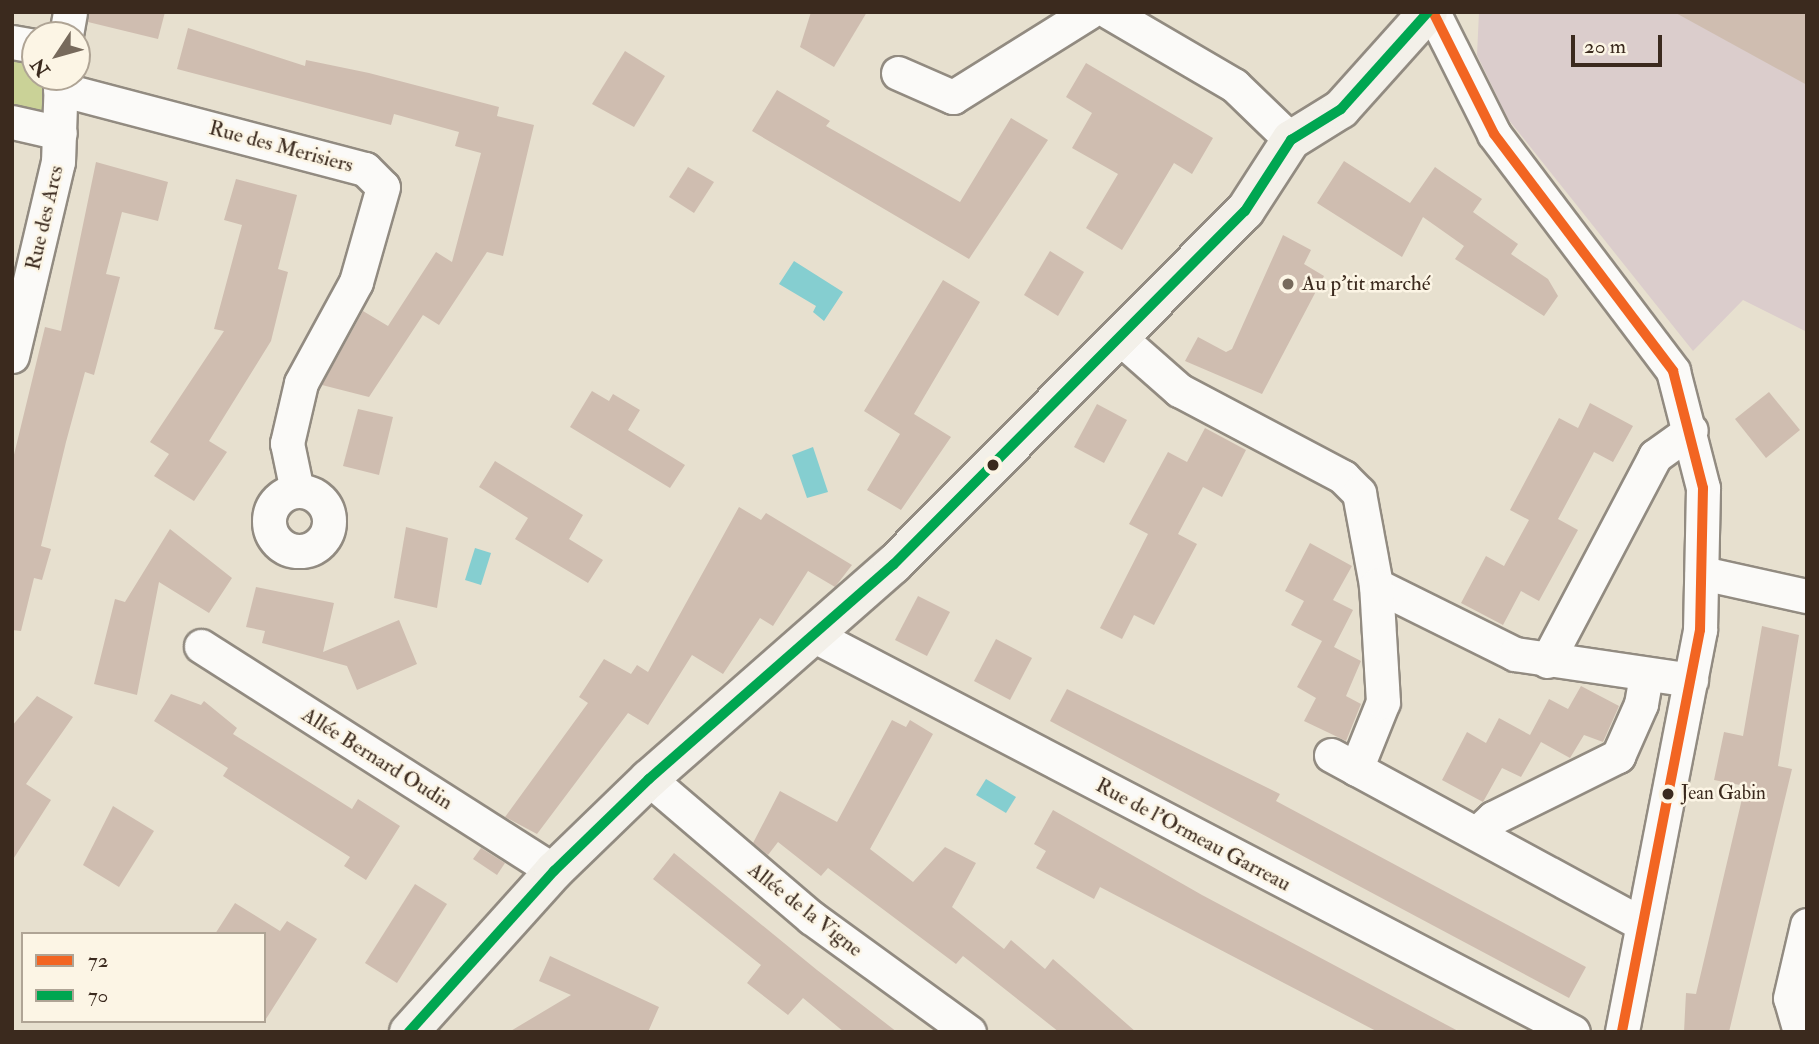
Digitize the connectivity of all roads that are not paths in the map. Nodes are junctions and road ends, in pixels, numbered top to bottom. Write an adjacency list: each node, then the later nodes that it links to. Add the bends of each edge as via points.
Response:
1 (1089, 12): 5 (street, via 953,97)
2 (1109, 12): 10 (street, via 1234,85)
3 (1427, 12): 10 (street, via 1341,109)
4 (1433, 12): 13 (street, via 1494,134 1666,360)
5 (898, 73)
6 (61, 91): 9 (street, Rue des Arcs)
7 (89, 91): 14 (street, Rue des Merisiers, via 365,169 383,187 356,282 301,383 287,443)
8 (12, 122): 9 (street)
9 (60, 133): 12 (street, Rue des Arcs)
10 (1291, 140): 11 (street, via 1245,211)
11 (1120, 338): 16 (street, via 1180,390 1343,477 1359,493); 18 (street)
12 (12, 356)
13 (1691, 430): 15 (street, via 1703,488); 20 (street, via 1655,456)
14 (297, 491)
15 (1702, 573): 17 (street); 22 (street)
16 (1376, 585): 20 (street, via 1515,654); 24 (street, via 1383,702 1344,762)
17 (1807, 596)
18 (815, 636): 23 (street); 30 (street, Rue de l'Ormeau Garreau)
19 (201, 646): 25 (street, Allée Bernard Oudin)
20 (1547, 661): 21 (street)
21 (1646, 675): 22 (street); 24 (street, via 1642,704 1618,756 1493,818)
22 (1691, 680): 26 (street)
23 (649, 779): 25 (street); 29 (street, Allée de la Vigne, via 802,909)
24 (1477, 833): 26 (street)
25 (554, 871): 28 (street)
26 (1641, 923): 31 (street)
27 (1807, 925): 32 (street, via 1790,998)
28 (409, 1032)
29 (969, 1032)
30 (1573, 1032)
31 (1622, 1032)
32 (1801, 1032)

